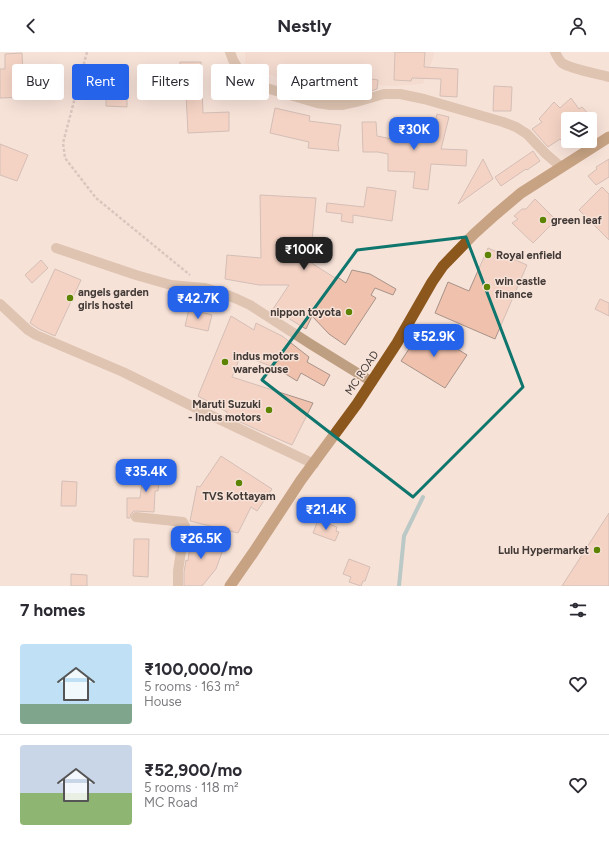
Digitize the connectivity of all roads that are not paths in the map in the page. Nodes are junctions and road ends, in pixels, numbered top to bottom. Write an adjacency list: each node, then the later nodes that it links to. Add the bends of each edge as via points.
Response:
1 (230, 52): 5 (street, via 242,75 256,85 318,103 343,105 384,94 396,94 503,122 527,134)
2 (556, 52): 3 (street, via 562,62 571,67)
3 (609, 77)
4 (609, 137): 5 (highway, MC ROAD)
5 (561, 167): 8 (highway, MC ROAD, via 521,193 444,266)
6 (56, 248): 8 (street, via 171,285 205,288 222,293 250,305)
7 (0, 304): 9 (street, via 36,335 123,372)
8 (372, 382): 9 (highway, MC ROAD)
9 (314, 464): 12 (highway, MC ROAD)
10 (136, 517): 11 (street, via 183,522 185,526)
11 (178, 586)
12 (230, 586)

